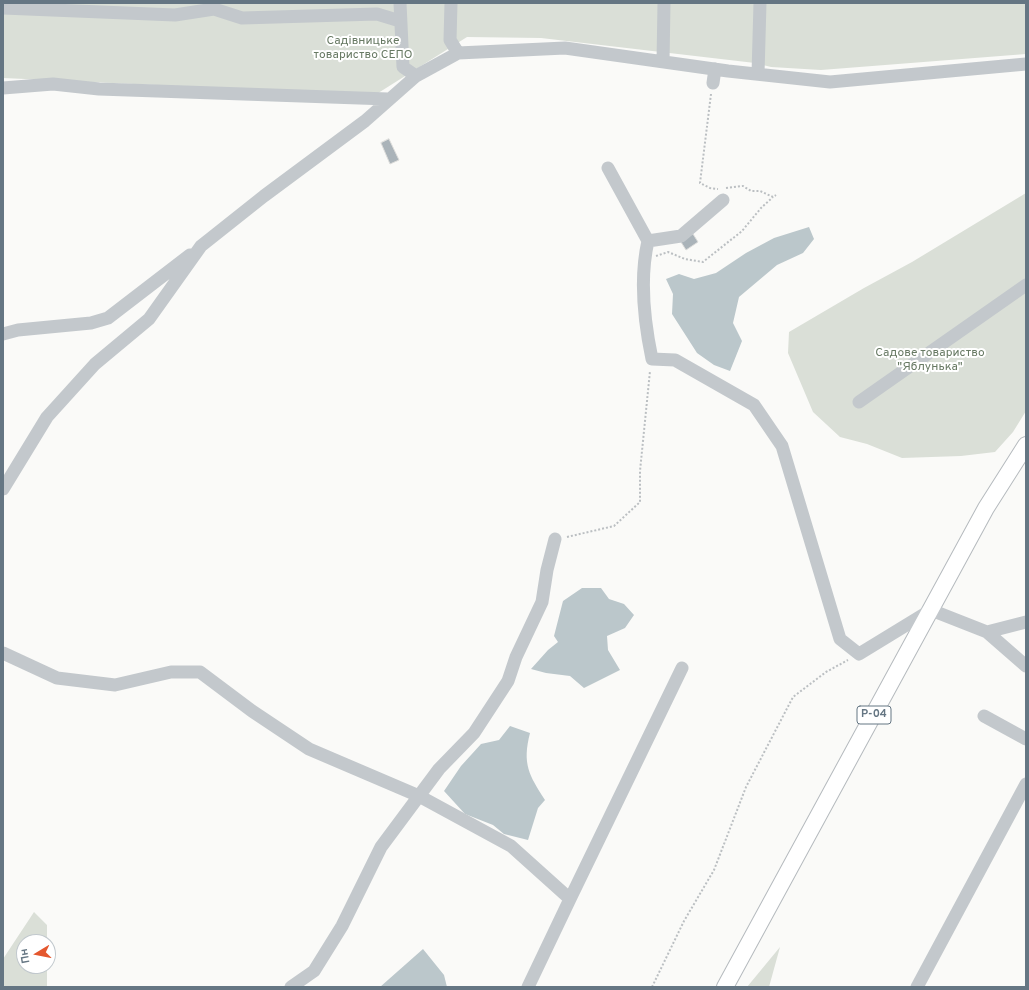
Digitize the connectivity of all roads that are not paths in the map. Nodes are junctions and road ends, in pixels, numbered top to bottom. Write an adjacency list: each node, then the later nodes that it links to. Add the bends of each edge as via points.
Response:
1 (400, 3): 6 (street)
2 (451, 3): 7 (street, via 450,40)
3 (664, 3): 8 (street)
4 (760, 3): 11 (street)
5 (3, 8): 6 (street, via 175,15 214,9 242,18 377,14)
6 (400, 20): 12 (street, via 403,68)
7 (458, 53): 8 (street, via 565,48); 12 (street)
8 (663, 62): 10 (street)
9 (1026, 64): 11 (street, via 830,82)
10 (715, 69): 11 (street); 13 (street)
11 (758, 74)
12 (416, 76): 15 (street)
13 (713, 83)
14 (3, 88): 15 (street, via 52,84 99,89)
15 (388, 99): 19 (street, via 365,121)
16 (608, 168): 18 (street)
17 (722, 200): 18 (street, via 681,236)
18 (648, 241): 26 (street, via 643,261 644,324 652,359 675,360 754,405 782,446 840,639 859,654)
19 (200, 246): 21 (street, via 108,318); 24 (street, via 149,319 95,364 47,417)
20 (1026, 285): 22 (street)
21 (3, 334)
22 (859, 402)
23 (1026, 445): 26 (main road, Р-04, via 986,508)
24 (3, 489)
25 (555, 540): 35 (street, via 542,602 516,657 508,681 474,733 439,769)
26 (931, 610): 28 (street); 39 (main road, Р-04)
27 (1026, 622): 28 (street)
28 (987, 632): 30 (street)
29 (3, 653): 35 (street, via 57,678 115,685 170,672 200,672 309,749)
30 (1026, 666)
31 (682, 668): 36 (street)
32 (984, 716): 33 (street)
33 (1026, 740)
34 (1026, 784): 40 (street)
35 (419, 796): 36 (street, via 511,846); 37 (street, via 381,847 342,926 314,971)
36 (570, 899): 38 (street)
37 (291, 987)
38 (528, 987)
39 (725, 987)
40 (916, 987)

